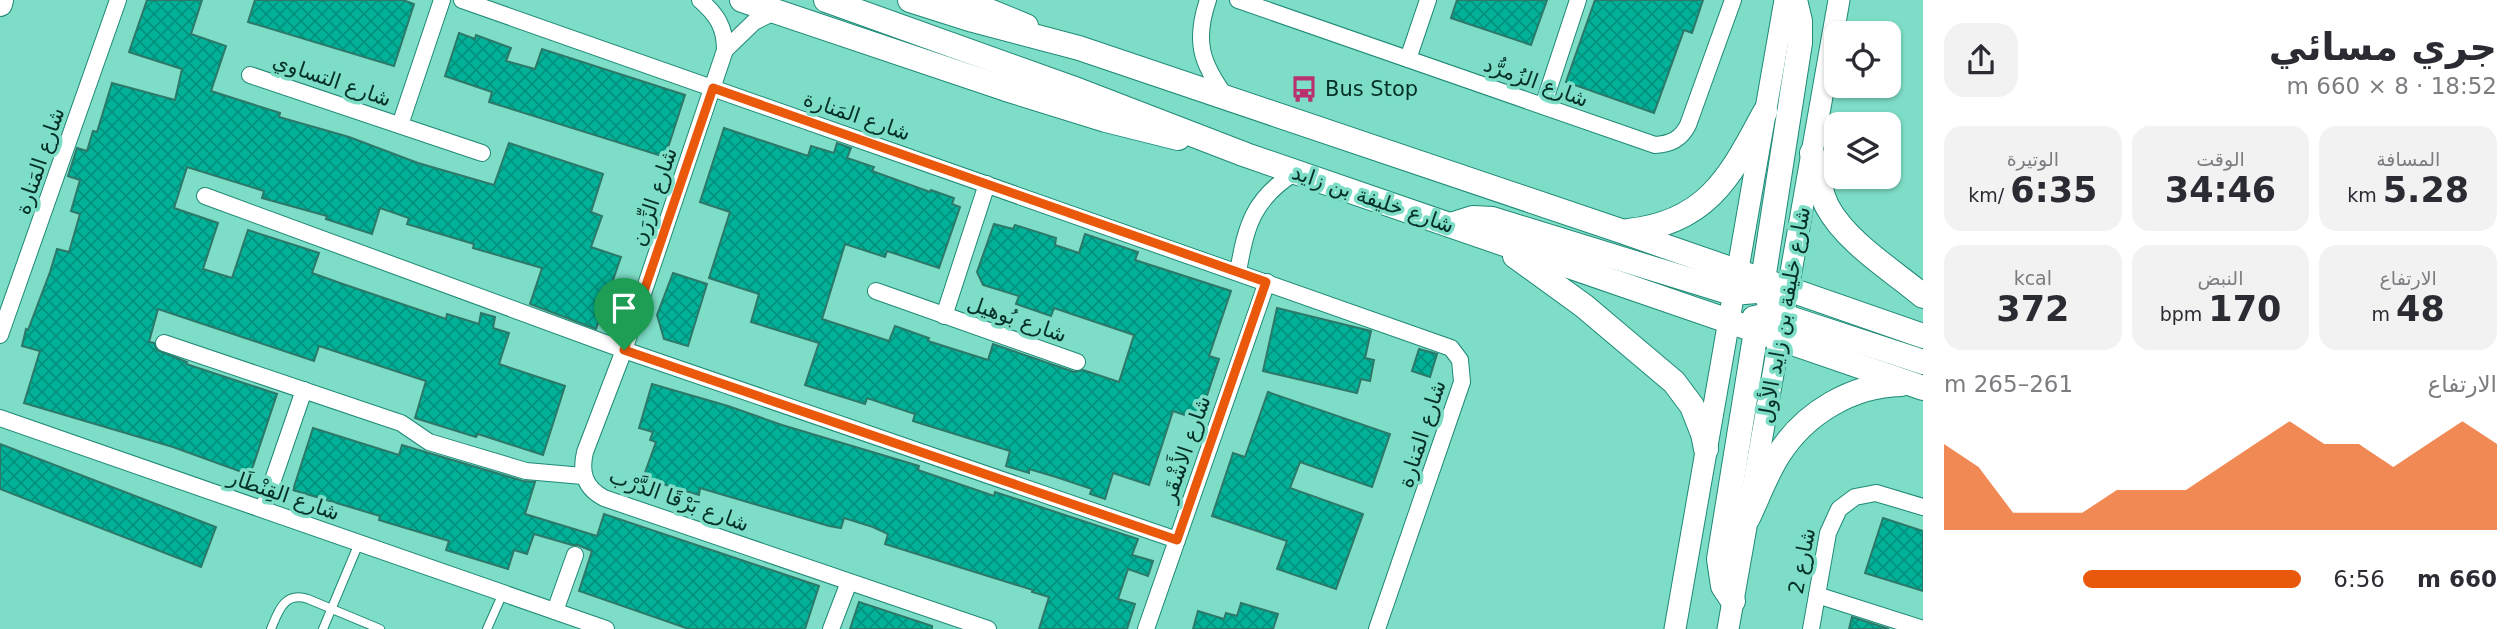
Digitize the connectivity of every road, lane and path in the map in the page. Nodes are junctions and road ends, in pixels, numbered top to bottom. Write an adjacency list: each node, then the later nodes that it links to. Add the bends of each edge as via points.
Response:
1 (118, 0): 43 (street, شارع المَنارة)
2 (442, 0): 26 (street, شارع التساوي)
3 (462, 0): 22 (street, شارع المَنارة)
4 (700, 0): 19 (street, via 720,22)
5 (742, 0): 17 (main road)
6 (826, 0): 29 (main road, شارع خليفة بن زايد)
7 (910, 0): 18 (main road, شارع خليفة بن زايد)
8 (962, 0): 18 (main road)
9 (1208, 0): 23 (street, via 1202,21 1202,53)
10 (1238, 0): 20 (street, شارع الزُمرُّد)
11 (1428, 0): 20 (street)
12 (1578, 0): 24 (street)
13 (1733, 0): 24 (street, شارع الزُمرُّد, via 1688,125 1671,143 1648,144)
14 (1786, 0): 25 (main road, شارع خليفة بن زايد الأول)
15 (1795, 0): 40 (main road, via 1800,43)
16 (1839, 0): 28 (main road, شارع خليفة بن زايد الأول)
17 (776, 12): 19 (street, via 754,22); 29 (main road, via 1106,120)
18 (1079, 48): 23 (main road, شارع خليفة بن زايد)
19 (724, 50): 22 (street, شارع الزِّرَن)
20 (1408, 59): 24 (street, شارع الزُمرُّد)
21 (250, 75): 26 (street, شارع التساوي)
22 (713, 88): 31 (street, شارع المَنارة); 46 (street, شارع الزِّرَن)
23 (1226, 97): 34 (main road, شارع خليفة بن زايد)
24 (1542, 106)
25 (1765, 112): 34 (main road, via 1732,173 1694,210 1667,223); 40 (main road, شارع خليفة بن زايد الأول)
26 (400, 125): 27 (street, شارع التساوي)
27 (482, 153)
28 (1812, 153): 39 (main road, via 1827,205 1842,228); 40 (main road, شارع خليفة بن زايد الأول)
29 (1246, 155): 30 (main road, شارع خليفة بن زايد)
30 (1296, 172): 33 (main road, شارع خليفة بن زايد); 36 (street, via 1273,188 1256,209 1245,234)
31 (987, 184): 36 (street, شارع المَنارة); 41 (street, شارع بُوهيل)
32 (205, 196): 46 (street)
33 (1450, 225): 35 (main road, شارع خليفة بن زايد); 40 (main road, via 1473,218 1492,219)
34 (1624, 232): 40 (main road, شارع خليفة بن زايد)
35 (1490, 239): 42 (main road, شارع خليفة بن زايد); 52 (main road, via 1575,300 1674,382 1692,406)
36 (1238, 272): 37 (street, شارع المَنارة)
37 (1266, 282): 57 (street, شارع الأَشْقَر); 74 (street, شارع المَنارة, via 1444,344 1460,360 1460,389)
38 (876, 291): 41 (street, شارع بُوهيل)
39 (1923, 296)
40 (1761, 304): 42 (main road, شارع خليفة بن زايد); 44 (main road, شارع خليفة بن زايد); 48 (main road); 49 (main road, شارع خليفة بن زايد); 56 (main road, شارع خليفة بن زايد الأول); 63 (main road, via 1719,559 1721,577)
41 (944, 316): 47 (street, شارع بُوهيل)
42 (1728, 321): 52 (main road)
43 (0, 335)
44 (1923, 336)
45 (164, 343): 50 (street, شارع بَرْقَا الدَّرْب)
46 (624, 350): 53 (street, شارع الزِّرَن, via 585,452); 57 (street)
47 (1077, 362)
48 (1923, 362)
49 (1918, 386): 56 (main road, via 1865,389 1819,412 1777,456)
50 (304, 390): 53 (street, شارع بَرْقَا الدَّرْب, via 401,423 429,442 530,473); 55 (street)
51 (0, 418): 55 (street, شارع القِنْطَار)
52 (1706, 449): 75 (main road)
53 (583, 476): 60 (street, شارع بَرْقَا الدَّرْب, via 604,498)
54 (1923, 507): 62 (street, شارع 2, via 1876,493 1846,503 1830,524)
55 (263, 509): 58 (street, شارع القِنْطَار)
56 (1748, 518): 63 (main road, شارع خليفة بن زايد الأول)
57 (1177, 540): 73 (street, شارع الأَشْقَر)
58 (359, 543): 61 (street, شارع القِنْطَار); 64 (lane)
59 (575, 555): 65 (street)
60 (849, 582): 71 (street); 72 (street, شارع بَرْقَا الدَّرْب)
61 (503, 593): 65 (street, شارع القِنْطَار); 69 (lane)
62 (1817, 595): 77 (street, شارع 2); 78 (street)
63 (1733, 601): 76 (main road, شارع خليفة بن زايد الأول)
64 (332, 609): 66 (lane, via 302,597 290,598 279,608); 67 (lane); 68 (lane)
65 (555, 611): 70 (street, شارع القِنْطَار)
66 (271, 629)
67 (323, 629)
68 (380, 629)
69 (487, 629)
70 (606, 629)
71 (831, 629)
72 (988, 629)
73 (1146, 629)
74 (1377, 629)
75 (1675, 629)
76 (1728, 629)
77 (1811, 629)
78 (1923, 629)

